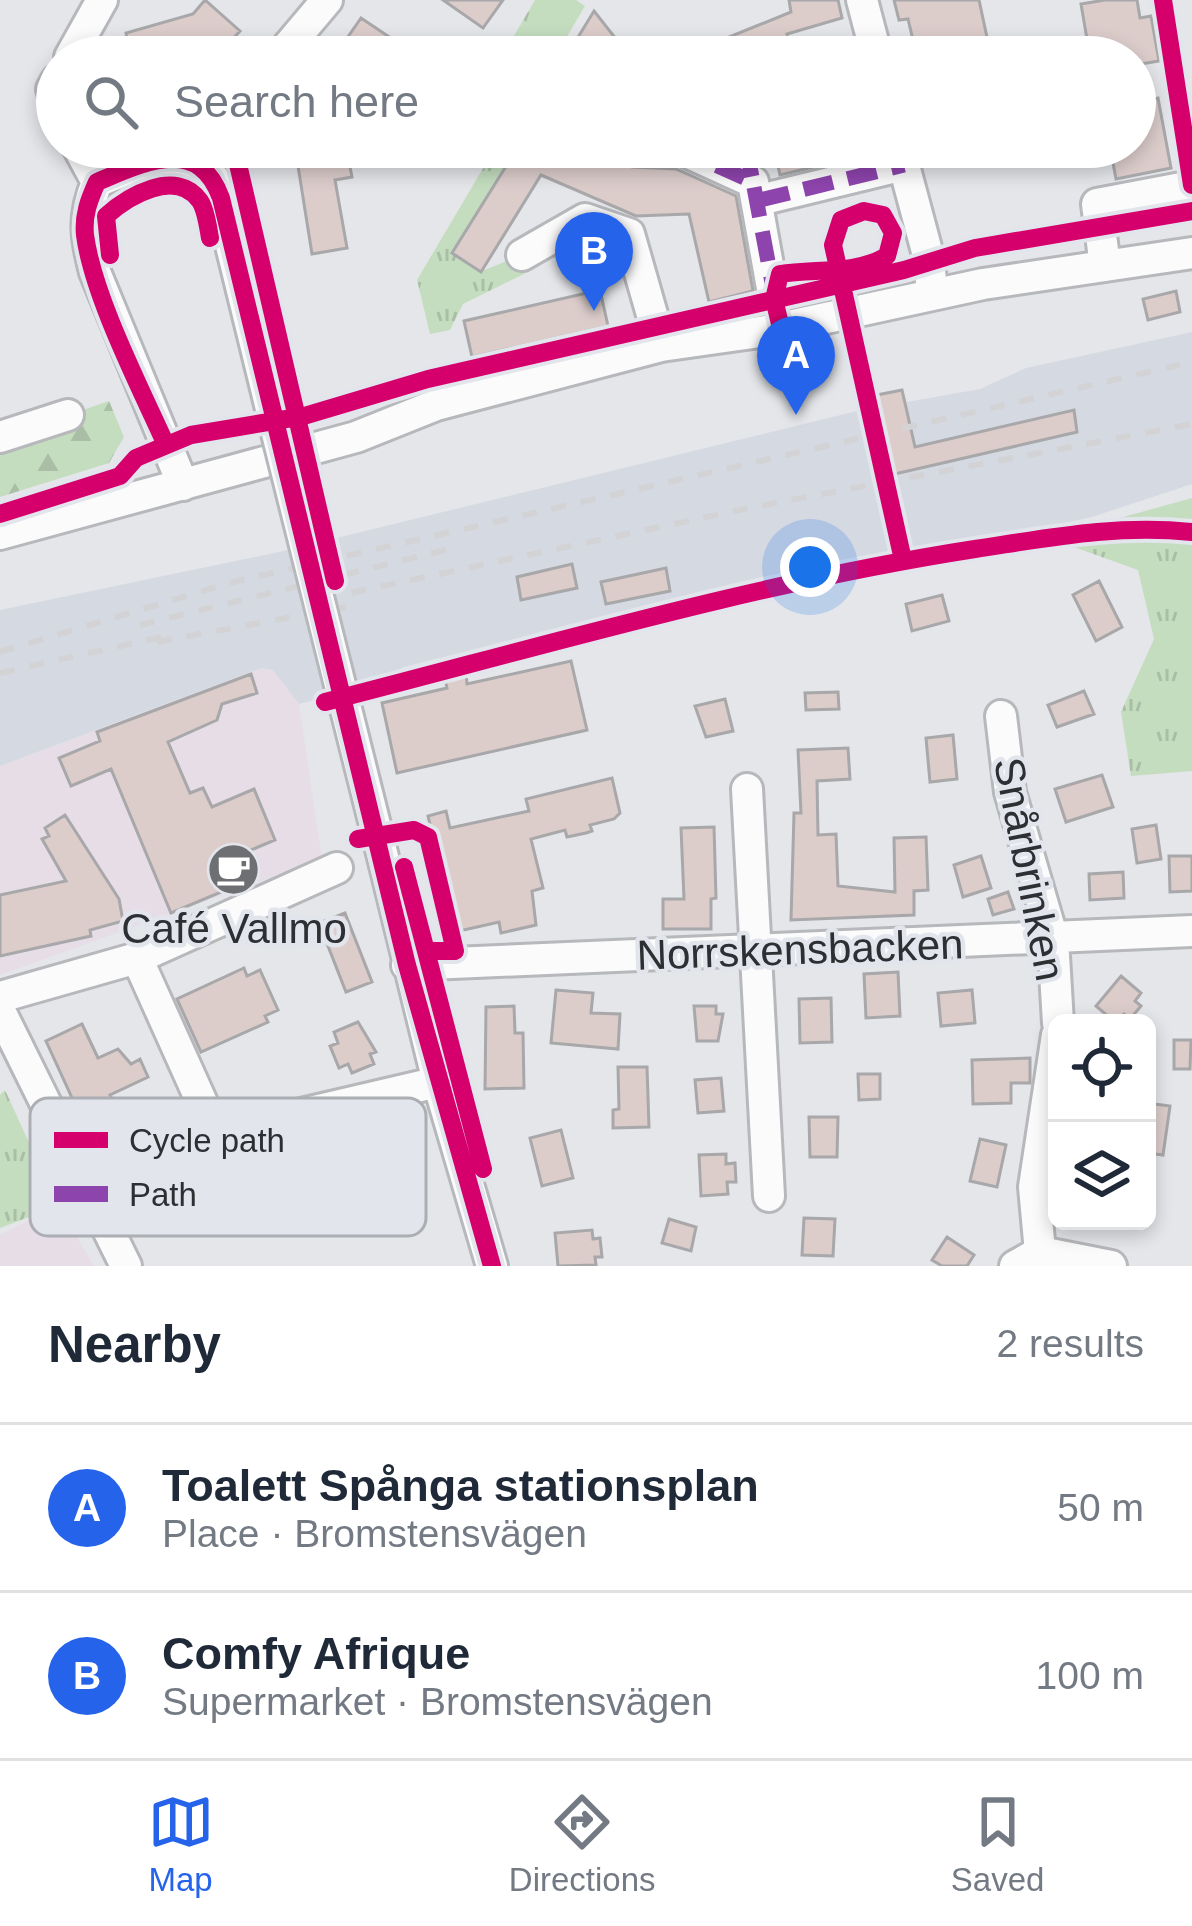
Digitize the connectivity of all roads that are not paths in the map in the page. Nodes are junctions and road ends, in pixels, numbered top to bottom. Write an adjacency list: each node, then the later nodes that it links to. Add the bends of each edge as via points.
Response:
1 (102, 0): 4 (street)
2 (327, 0): 5 (street)
3 (862, 0): 6 (street)
4 (82, 36)
5 (297, 36)
6 (871, 36)
7 (89, 168): 14 (street)
8 (139, 168): 14 (street)
9 (211, 168): 34 (street, bridge)
10 (715, 168): 16 (street)
11 (751, 168): 16 (street)
12 (852, 168): 16 (street)
13 (904, 168): 20 (street)
14 (97, 182): 25 (street, via 85,210 95,272)
15 (1192, 186): 19 (street, via 1096,205)
16 (757, 191): 21 (street)
17 (1192, 253): 19 (street)
18 (522, 255): 22 (street, via 585,219 629,234)
19 (1105, 266): 20 (street)
20 (932, 294): 22 (street)
21 (774, 299)
22 (661, 346): 25 (street, via 436,405 356,437)
23 (68, 415): 24 (street)
24 (0, 437)
25 (183, 485): 26 (street)
26 (0, 534)
27 (1001, 716): 31 (street, Snårbrinken, via 1010,792)
28 (747, 788): 32 (street)
29 (337, 868): 33 (street)
30 (1192, 931): 31 (street, Norrskensbacken)
31 (1053, 939): 32 (street, Norrskensbacken); 37 (street, Snårbrinken)
32 (754, 951): 34 (street, Norrskensbacken); 44 (street)
33 (137, 958): 35 (street); 41 (street)
34 (407, 965): 39 (street)
35 (0, 997)
36 (0, 1011): 38 (street)
37 (1057, 1014)
38 (11, 1068): 43 (street)
39 (438, 1082): 42 (street); 48 (street)
40 (1048, 1094): 46 (street, Snårbrinken)
41 (200, 1098)
42 (370, 1098)
43 (30, 1099)
44 (769, 1196)
45 (110, 1236): 47 (street)
46 (1028, 1259): 49 (street)
47 (126, 1266)
48 (492, 1266)
49 (1112, 1266)

